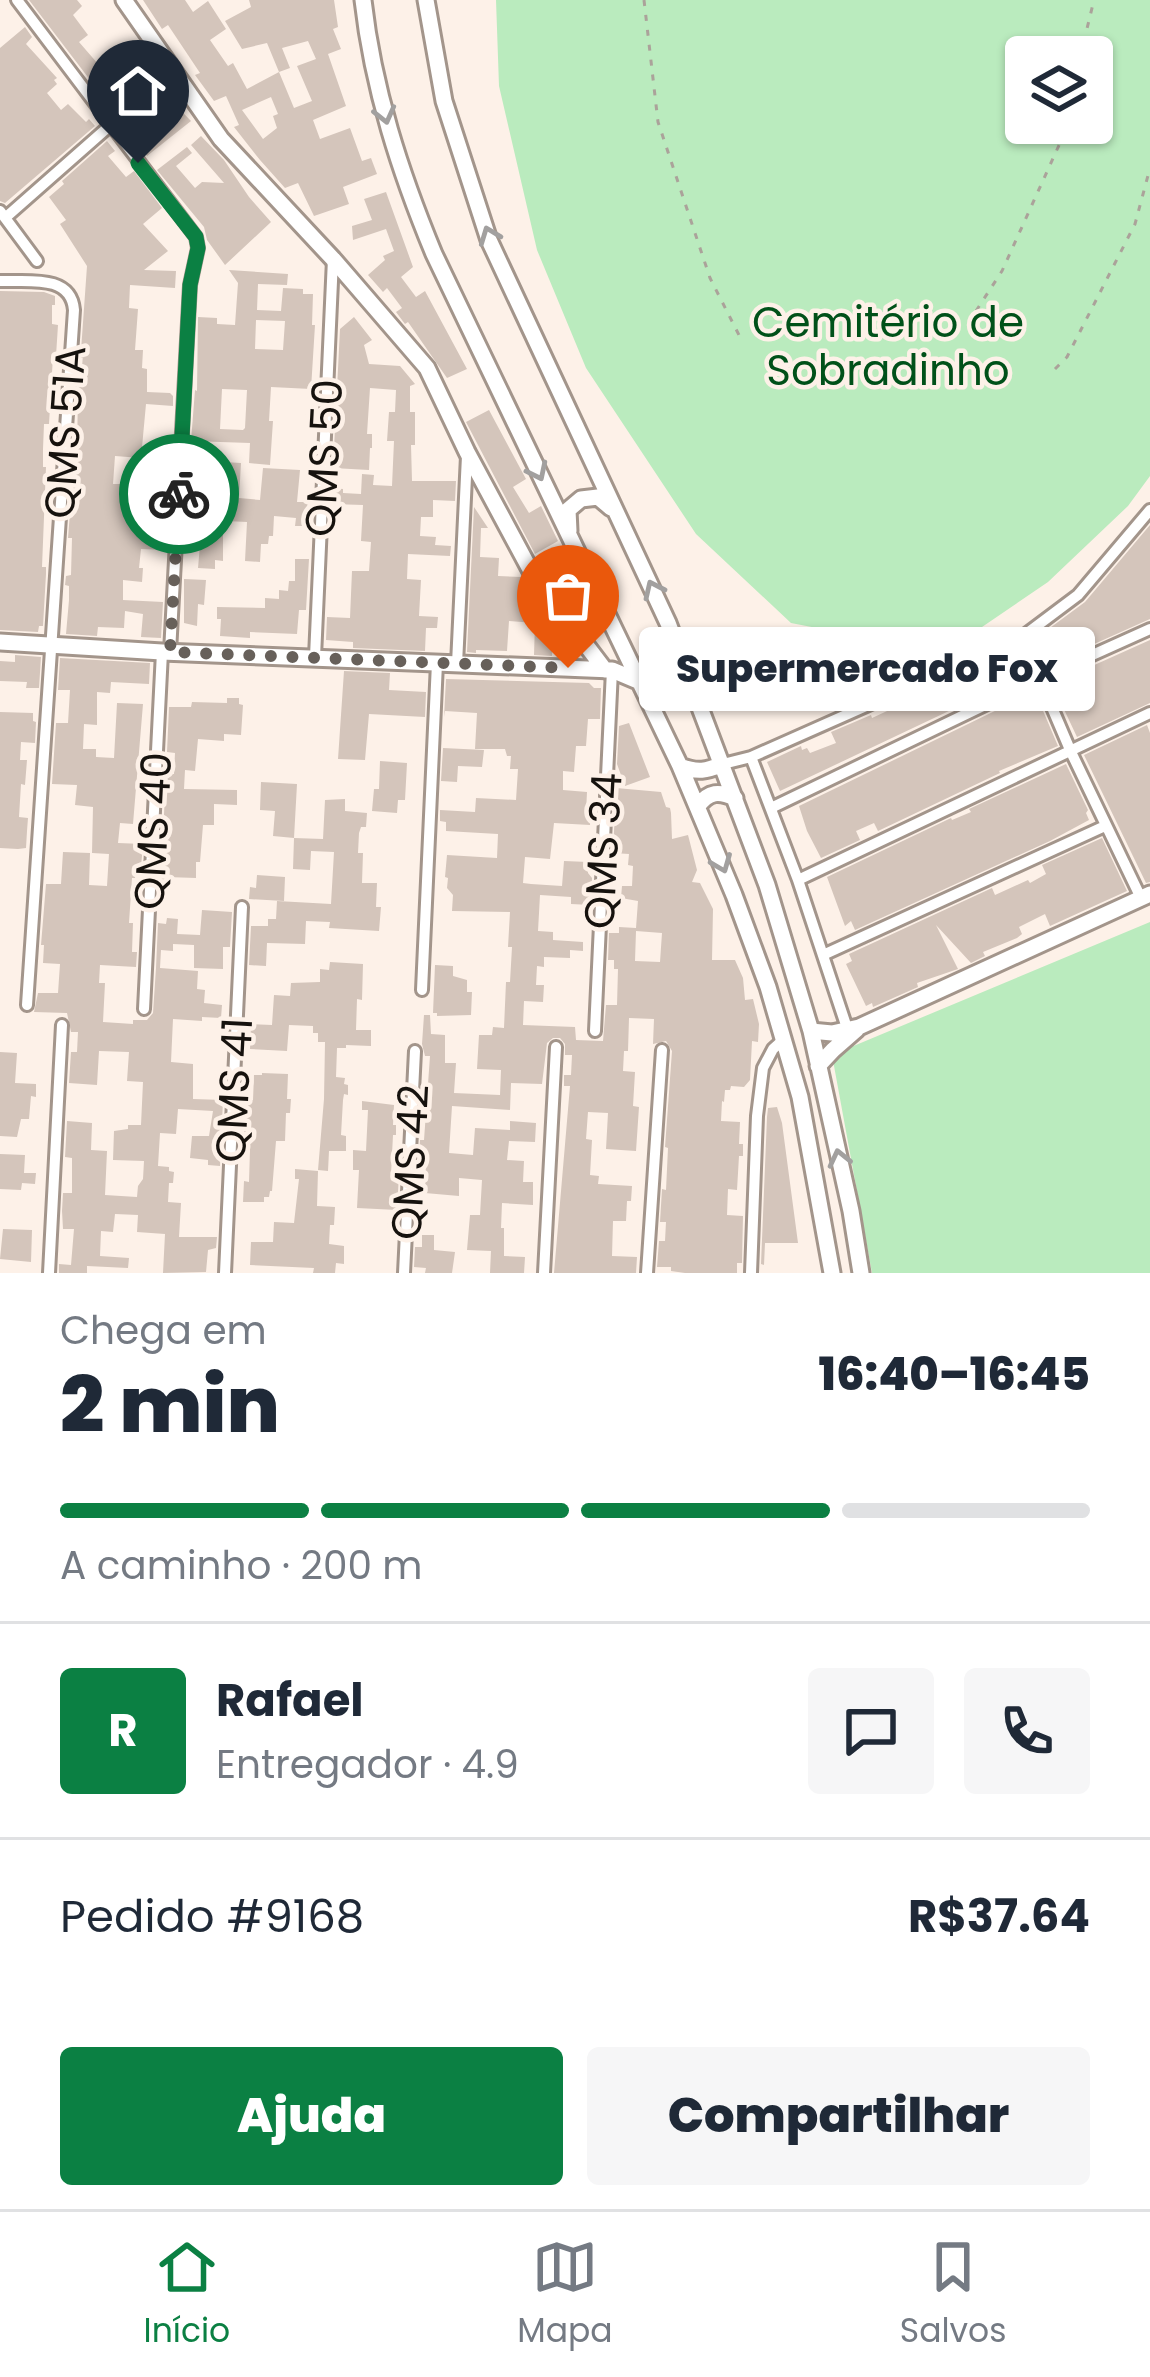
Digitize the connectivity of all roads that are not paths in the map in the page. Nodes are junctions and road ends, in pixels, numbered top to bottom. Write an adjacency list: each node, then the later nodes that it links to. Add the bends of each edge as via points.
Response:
1 (17, 0): 6 (street, QMS 40)
2 (124, 0): 5 (main road)
3 (363, 0): 14 (main road, one-way to 14, via 386,125 408,191)
4 (426, 0): 13 (main road, one-way to 4, via 489,240 443,101)
5 (173, 70): 6 (street); 8 (main road, via 221,139)
6 (110, 125): 7 (street); 20 (street, QMS 40, via 198,248)
7 (3, 214): 9 (street)
8 (334, 259): 11 (main road, via 427,368); 21 (street, QMS 50)
9 (37, 261)
10 (0, 281): 19 (street, QMS 51A, via 58,285 73,298)
11 (467, 452): 23 (street); 24 (main road, via 533,575)
12 (1150, 510): 16 (street, via 1078,595)
13 (618, 514): 14 (main road, via 598,497 580,499 568,510); 30 (main road, one-way to 13)
14 (569, 537): 18 (main road)
15 (1150, 629): 25 (street)
16 (1022, 638): 25 (street); 29 (street)
17 (0, 642): 19 (main road)
18 (619, 642): 24 (main road); 26 (main road)
19 (49, 645): 20 (main road); 41 (street)
20 (166, 652): 21 (main road); 42 (street, QMS 40)
21 (315, 657): 22 (main road)
22 (437, 663): 23 (main road); 40 (street)
23 (457, 664): 24 (main road)
24 (609, 670): 26 (main road); 44 (street, QMS 34)
25 (1039, 679): 28 (street); 34 (street)
26 (638, 681): 31 (main road)
27 (1150, 713): 28 (street)
28 (1071, 752): 35 (street); 36 (street)
29 (751, 757): 30 (street); 34 (street)
30 (724, 764): 31 (main road, via 695,772); 32 (main road)
31 (680, 766): 33 (main road)
32 (735, 798): 33 (main road, via 714,793); 45 (main road)
33 (698, 806): 47 (main road, one-way to 47)
34 (771, 808): 36 (street)
35 (1105, 826): 37 (street); 39 (street)
36 (798, 880): 39 (street)
37 (1145, 896): 46 (main road)
38 (242, 907): 55 (street, QMS 41)
39 (824, 955): 46 (street)
40 (422, 990)
41 (27, 1005)
42 (144, 1010)
43 (62, 1025): 54 (street)
44 (595, 1031)
45 (811, 1031): 46 (main road); 51 (main road)
46 (852, 1031): 51 (main road)
47 (783, 1040): 53 (main road); 59 (street, via 763,1068)
48 (556, 1047): 57 (street)
49 (662, 1050): 58 (street)
50 (416, 1051): 56 (street, QMS 42)
51 (818, 1066): 52 (main road, one-way to 51)
52 (851, 1211): 53 (main road); 61 (main road)
53 (823, 1215): 60 (main road)
54 (50, 1273)
55 (225, 1273)
56 (404, 1273)
57 (544, 1273)
58 (647, 1273)
59 (751, 1273)
60 (832, 1273)
61 (861, 1273)

